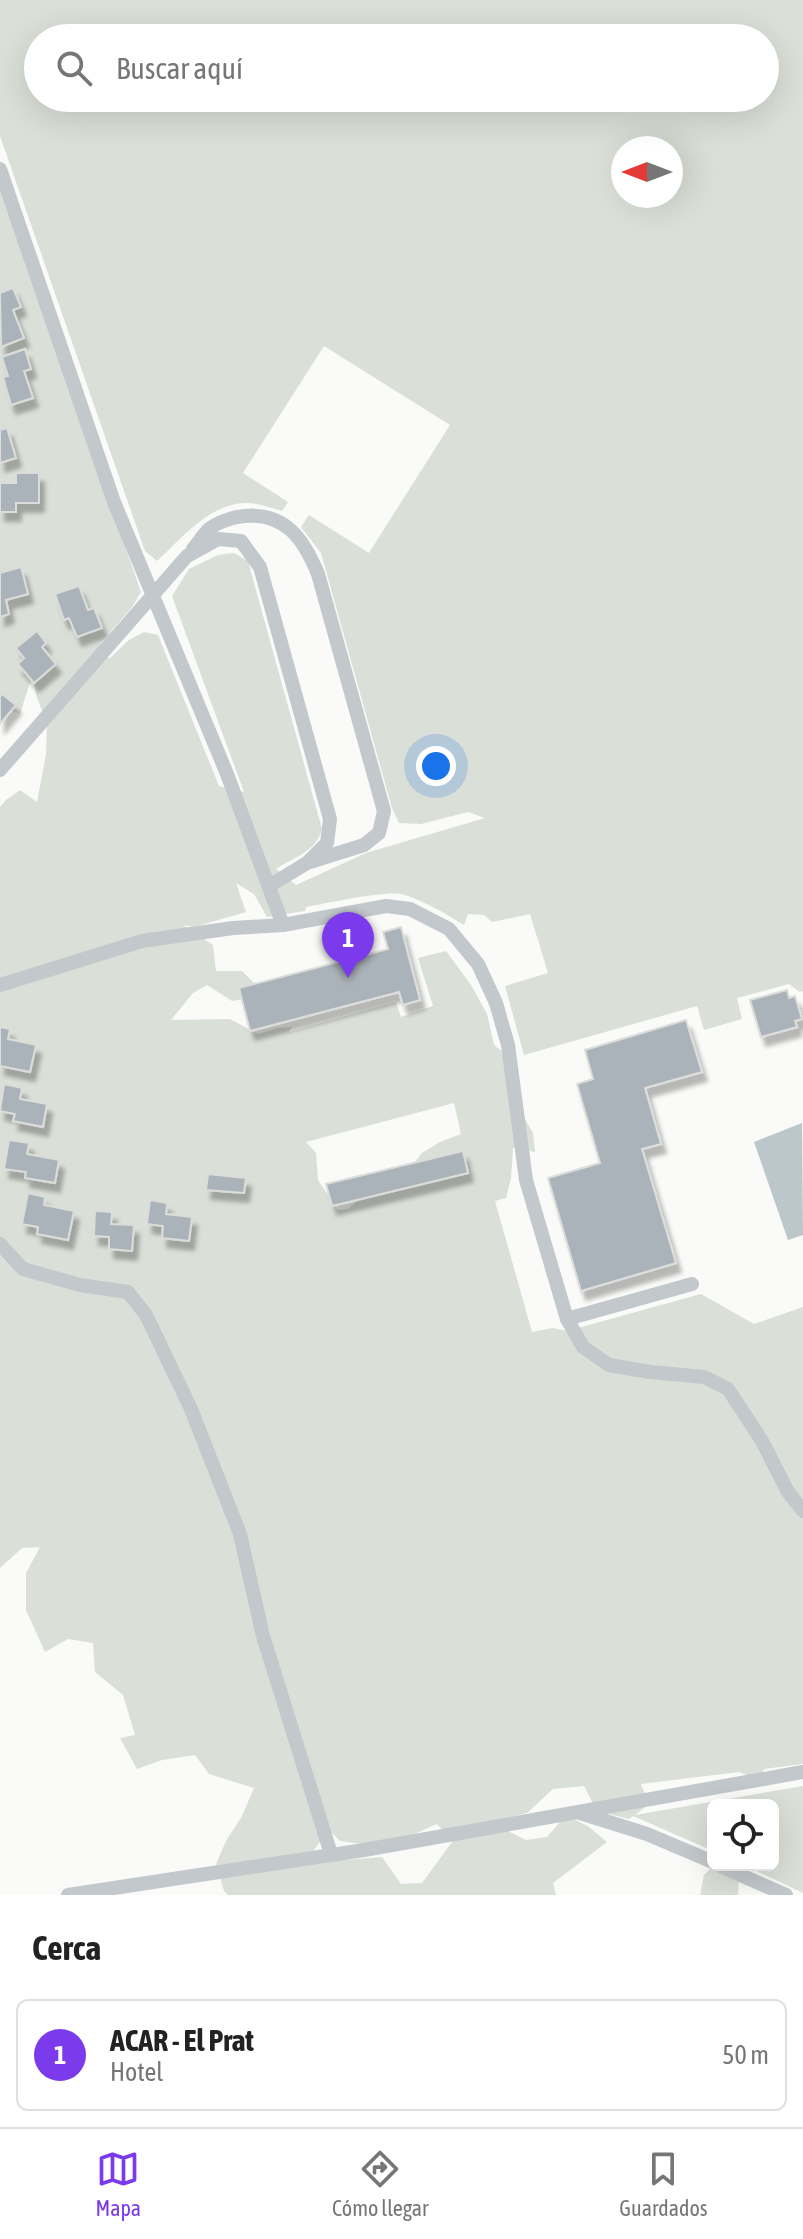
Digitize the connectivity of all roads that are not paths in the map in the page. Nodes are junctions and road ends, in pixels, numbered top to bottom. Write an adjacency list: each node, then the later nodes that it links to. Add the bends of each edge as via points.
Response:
1 (0, 169): 3 (lane, via 114,502)
2 (187, 556): 3 (lane); 5 (lane, via 218,539 241,541 260,567 330,819 327,843); 5 (lane, via 210,528 235,517 260,515 283,523 307,548 318,574 384,811 379,833 364,845)
3 (154, 595): 4 (lane); 6 (lane)
4 (0, 770)
5 (307, 863): 6 (lane)
6 (269, 886): 7 (lane)
7 (283, 925): 8 (lane, via 142,941); 11 (lane, via 386,906 410,909 449,929 478,964 508,1045 526,1180)
8 (0, 985)
9 (0, 1244): 15 (lane, via 23,1269 128,1292 146,1315 191,1409 240,1534 263,1636)
10 (692, 1284): 11 (lane)
11 (567, 1319): 12 (lane, via 583,1347 609,1365 704,1377 728,1389)
12 (803, 1511)
13 (802, 1769): 14 (lane)
14 (576, 1812): 15 (lane); 16 (lane)
15 (331, 1854): 18 (lane)
16 (707, 1860)
17 (732, 1871): 19 (lane)
18 (68, 1895)
19 (786, 1895)

